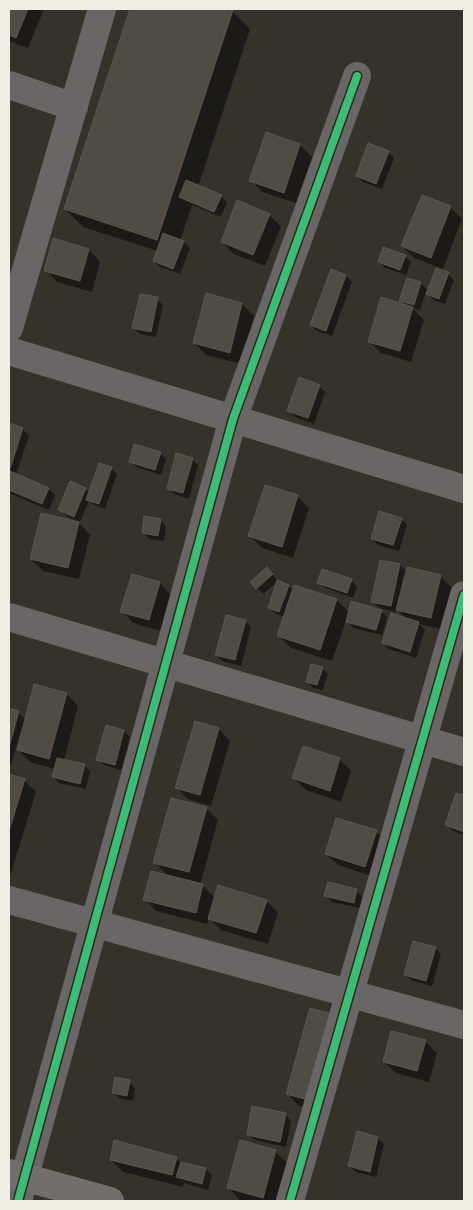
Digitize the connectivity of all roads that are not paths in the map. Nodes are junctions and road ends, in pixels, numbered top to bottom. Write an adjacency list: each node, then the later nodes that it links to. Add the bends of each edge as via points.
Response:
1 (102, 9): 4 (street)
2 (357, 76): 7 (street)
3 (9, 85): 4 (street)
4 (74, 107): 5 (street)
5 (9, 328)
6 (9, 351): 7 (street)
7 (233, 419): 8 (street); 11 (street)
8 (464, 488)
9 (464, 595): 12 (street)
10 (9, 617): 11 (street)
11 (166, 664): 12 (street); 15 (street)
12 (423, 739): 13 (street); 16 (street)
13 (464, 752)
14 (9, 900): 15 (street)
15 (94, 923): 16 (street); 18 (street)
16 (350, 994): 17 (street); 20 (street)
17 (464, 1025)
18 (17, 1184): 19 (main road)
19 (110, 1201)
20 (290, 1201)

